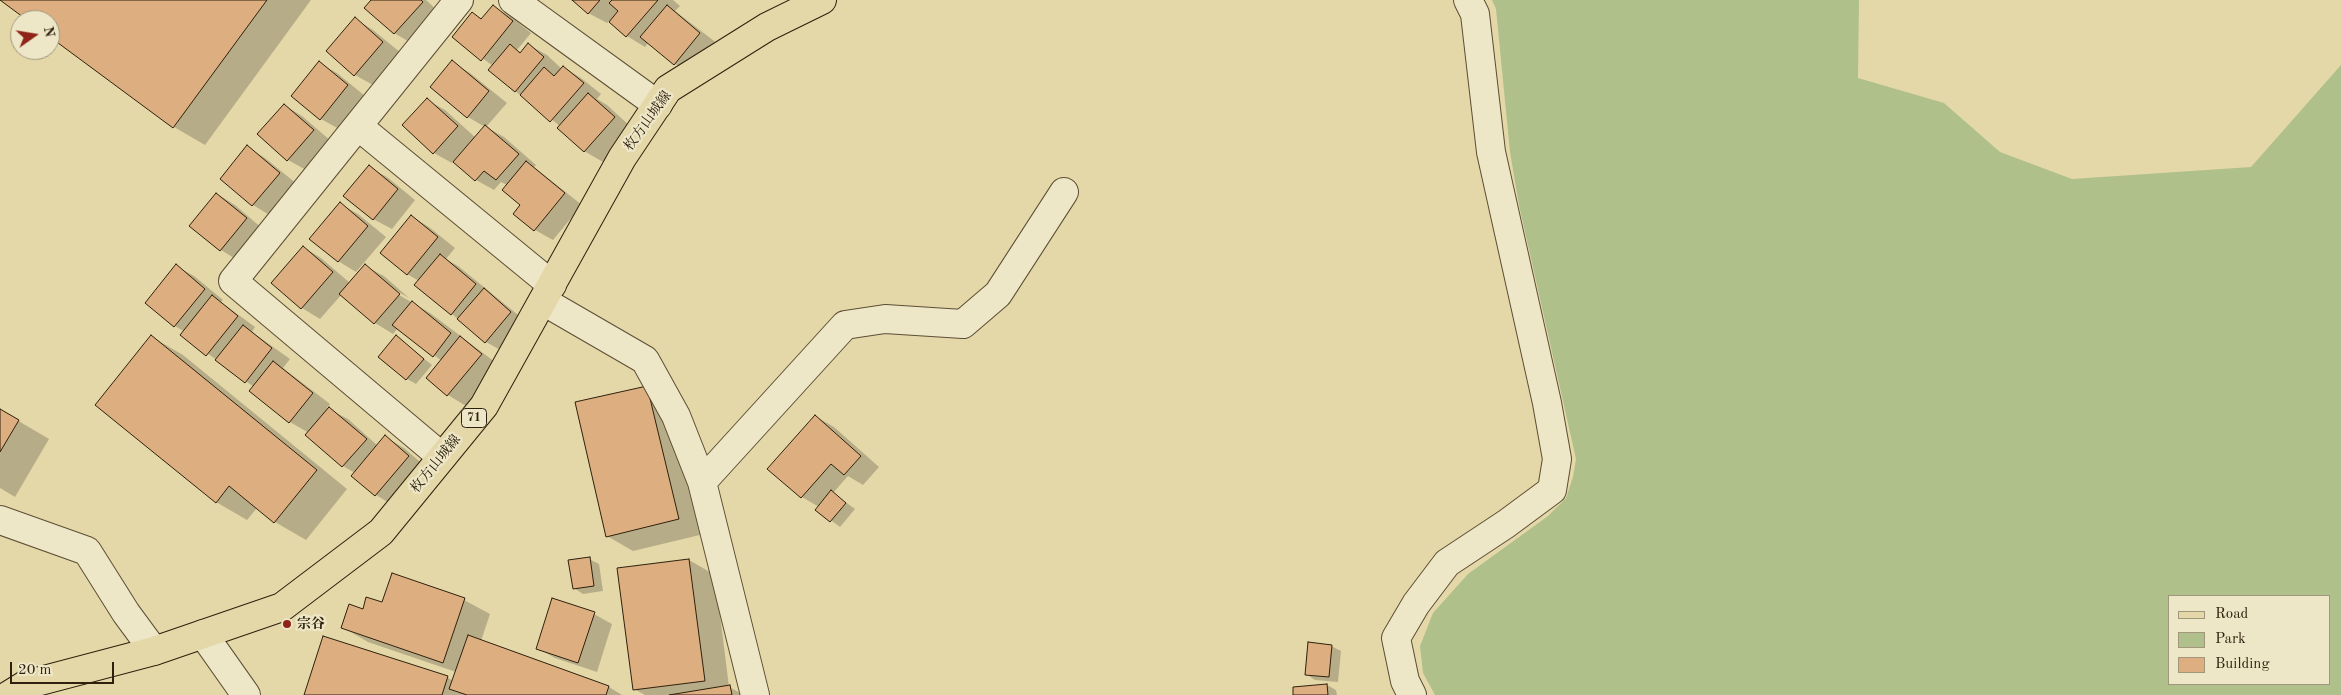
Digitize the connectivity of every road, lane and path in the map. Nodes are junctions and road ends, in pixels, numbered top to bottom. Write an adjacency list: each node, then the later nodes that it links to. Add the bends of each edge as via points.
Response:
1 (459, 0): 6 (street)
2 (513, 0): 5 (street)
3 (822, 0): 5 (main road, 枚方山城線 / 71, via 767,27 677,84 668,90)
4 (1468, 0): 17 (street, via 1475,14 1491,152 1557,459 1552,490 1447,563 1416,604 1396,638 1405,681)
5 (658, 105): 8 (main road, 枚方山城線 / 71, via 622,158)
6 (358, 126): 8 (street); 9 (street, via 232,281)
7 (1064, 192): 10 (street, via 998,294 963,324 885,319 845,325)
8 (547, 293): 9 (main road, 枚方山城線 / 71, via 484,406); 10 (street, via 645,360 676,416)
9 (442, 458): 12 (main road, 枚方山城線 / 71, via 381,532 282,607)
10 (702, 482): 16 (street)
11 (0, 520): 13 (street, via 87,552)
12 (203, 634): 13 (main road, 枚方山城線 / 71); 15 (street)
13 (154, 651): 14 (main road, 枚方山城線 / 71, via 25,685)
14 (9, 695)
15 (246, 695)
16 (755, 695)
17 (1412, 695)

